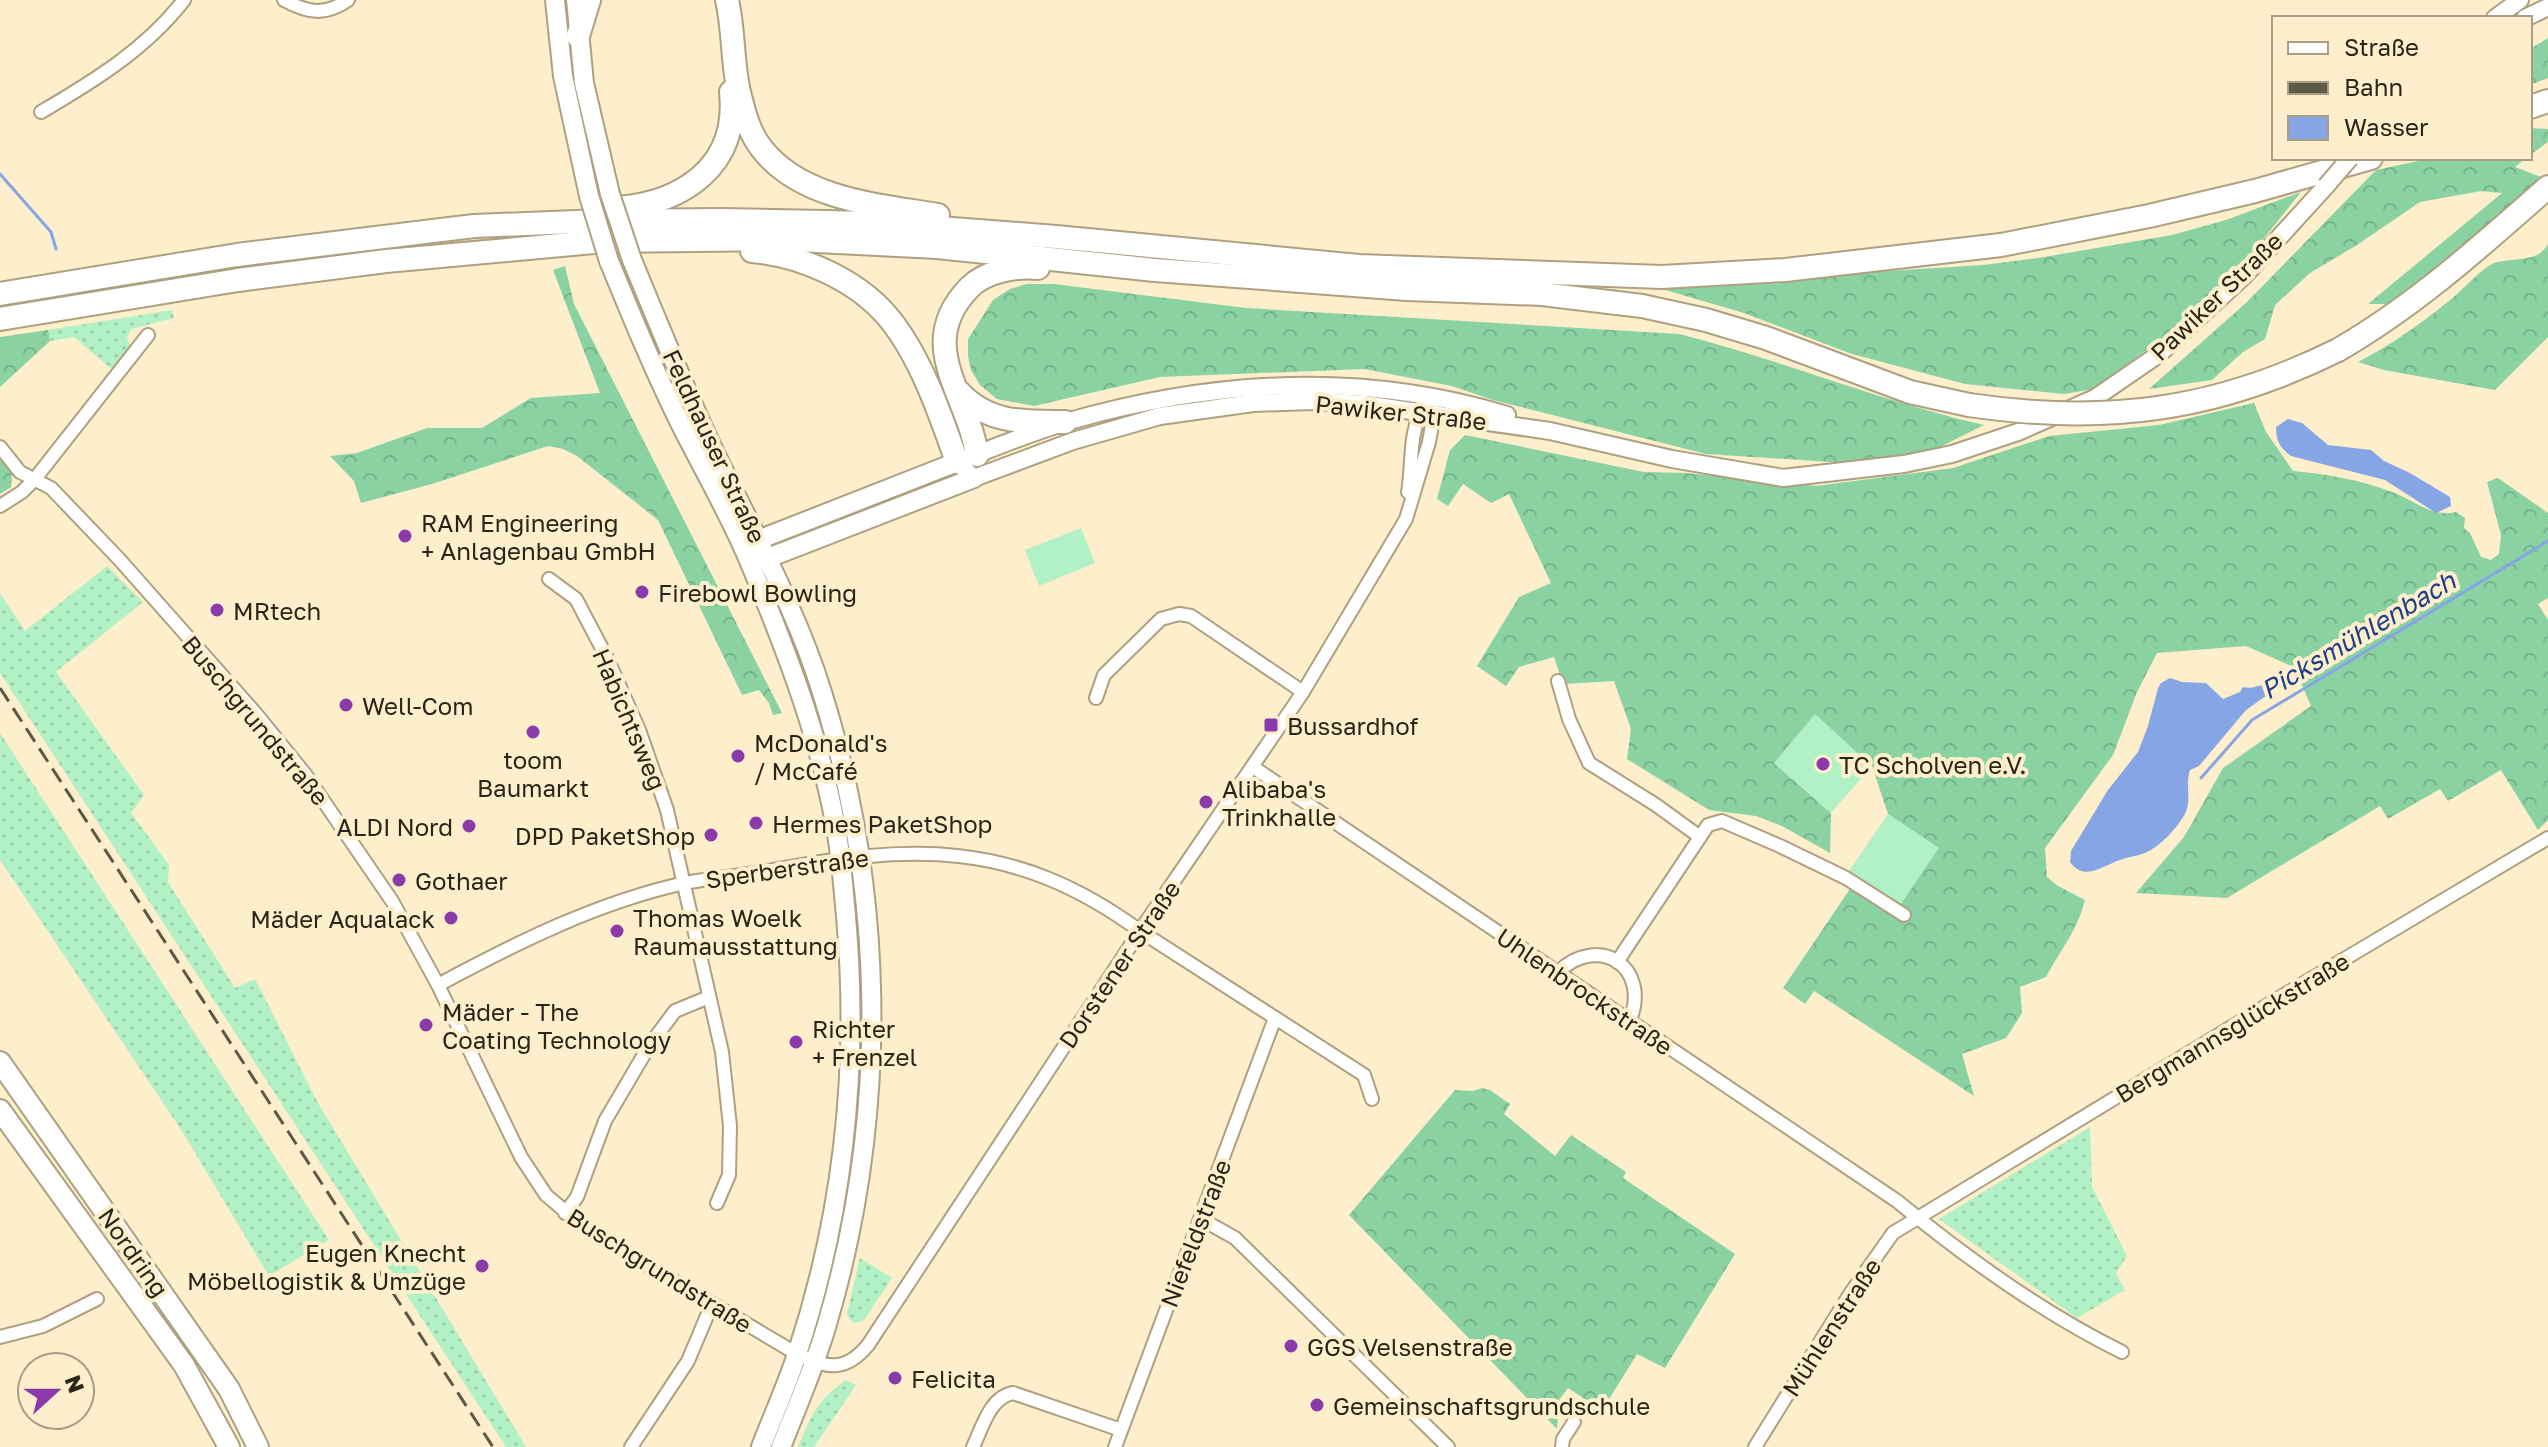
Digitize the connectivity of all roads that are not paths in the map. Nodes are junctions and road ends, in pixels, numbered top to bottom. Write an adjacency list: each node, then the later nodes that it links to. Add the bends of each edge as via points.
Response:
1 (184, 0): 14 (street, via 148,40)
2 (284, 0): 3 (street, via 314,13)
3 (348, 0)
4 (555, 0): 33 (main road, Feldhauser Straße, bridge, via 563,76 609,261 645,349)
5 (576, 0): 13 (main road, Feldhauser Straße)
6 (589, 0): 13 (highway)
7 (718, 0): 18 (highway, via 732,105 722,149 697,181 671,197 639,206 514,216)
8 (727, 0): 19 (highway, via 748,124 762,150 789,173 827,193 868,203 1041,229)
9 (2520, 0): 11 (street)
10 (2548, 7): 12 (street)
11 (2498, 16)
12 (2529, 16)
13 (578, 36): 33 (main road, Feldhauser Straße, bridge, via 610,194 632,260)
14 (41, 112)
15 (2348, 160): 26 (street, Pawiker Straße, bridge, via 2243,277 2159,354 2095,398 1952,454 1783,478)
16 (2364, 160): 19 (highway, via 2224,198 2015,242 1785,270 1662,277 1359,266)
17 (2548, 187): 21 (highway, bridge, via 2436,285 2338,350 2219,397 2106,414 2043,414 1910,392 1751,333 1642,306 1542,294)
18 (474, 226): 19 (highway, via 722,220 875,223); 22 (highway, via 237,255)
19 (1056, 237)
20 (643, 239): 21 (highway, via 937,247); 23 (highway, via 386,261); 29 (highway, via 775,253 827,272 863,293 909,350)
21 (1155, 270): 25 (highway, via 1115,275 1026,267 973,284 946,323 943,347)
22 (0, 294)
23 (0, 319)
24 (148, 335): 31 (street)
25 (953, 385): 27 (highway, via 994,417); 29 (highway, via 973,433)
26 (1428, 408): 27 (street, Pawiker Straße, via 1380,389 1221,388); 30 (street, Pawiker Straße, via 1313,401 1160,416); 37 (street, Dorstener Straße, via 1413,440 1400,531)
27 (1065, 422): 29 (street, Pawiker Straße)
28 (0, 447): 31 (street, Buschgrundstraße, via 20,472)
29 (967, 458): 30 (street); 33 (main road, Pawiker Straße)
30 (974, 478): 34 (main road, Pawiker Straße)
31 (34, 480): 32 (street); 49 (street, Buschgrundstraße, via 51,488 119,559 305,774 392,901)
32 (0, 506)
33 (752, 547): 34 (main road); 43 (main road, Feldhauser Straße, via 805,709 836,824)
34 (768, 558): 42 (main road, Feldhauser Straße, via 815,672)
35 (549, 579): 44 (street, Habichtsweg, via 576,599 623,692 654,770)
36 (1558, 681): 40 (street, via 1589,763)
37 (1303, 692): 38 (street, via 1191,616 1179,614 1161,619 1104,675); 39 (street, Dorstener Straße)
38 (1096, 698)
39 (1253, 767): 46 (street, Dorstener Straße); 48 (street, Uhlenbrockstraße)
40 (1700, 837): 45 (street, via 1708,825 1722,821 1846,878); 47 (street)
41 (2548, 838): 58 (street, Bergmannsglückstraße)
42 (860, 856): 43 (street, Sperberstraße); 46 (street, Sperberstraße, via 945,853 1000,863 1078,891); 65 (main road, Feldhauser Straße, via 873,1020 868,1125 842,1271)
43 (839, 858): 44 (street, Sperberstraße); 64 (main road, Feldhauser Straße, via 851,1020 847,1125 836,1200)
44 (684, 884): 49 (street, Sperberstraße, via 538,934); 50 (street, Habichtsweg)
45 (1904, 915)
46 (1140, 931): 51 (street); 65 (street, Dorstener Straße, via 868,1345 857,1359 840,1366)
47 (1617, 962): 48 (street, via 1586,955); 52 (street, via 1627,971 1636,995)
48 (1558, 972): 52 (street, Uhlenbrockstraße)
49 (438, 985): 57 (street, Buschgrundstraße, via 533,1178)
50 (709, 997): 56 (street, Habichtsweg, via 730,1126 729,1175); 57 (street, via 675,1011 649,1046 605,1121 577,1197)
51 (1275, 1018): 54 (street, via 1364,1075); 59 (street, Niefeldstraße)
52 (1630, 1020): 58 (street, Uhlenbrockstraße)
53 (0, 1062): 69 (main road, Nordring, via 229,1389)
54 (1372, 1099)
55 (0, 1110): 68 (main road, Nordring, via 184,1365)
56 (717, 1203)
57 (565, 1213): 61 (street, Buschgrundstraße)
58 (1917, 1217): 63 (street, Uhlenbrockstraße, via 2074,1328); 77 (street, Mühlenstraße, via 1885,1242)
59 (1201, 1219): 67 (street, Niefeldstraße); 75 (street, via 1235,1238)
60 (97, 1299): 62 (street, via 43,1326)
61 (712, 1304): 64 (street, Buschgrundstraße); 70 (street, via 688,1361)
62 (0, 1337)
63 (2122, 1352)
64 (797, 1354): 65 (street); 71 (main road)
65 (815, 1363): 72 (main road)
66 (1574, 1422): 76 (street)
67 (1121, 1430): 73 (street, via 1013,1393 992,1406); 74 (street, Niefeldstraße)
68 (229, 1447)
69 (258, 1447)
70 (631, 1447)
71 (761, 1447)
72 (781, 1447)
73 (973, 1447)
74 (1115, 1447)
75 (1448, 1447)
76 (1562, 1447)
77 (1755, 1447)

